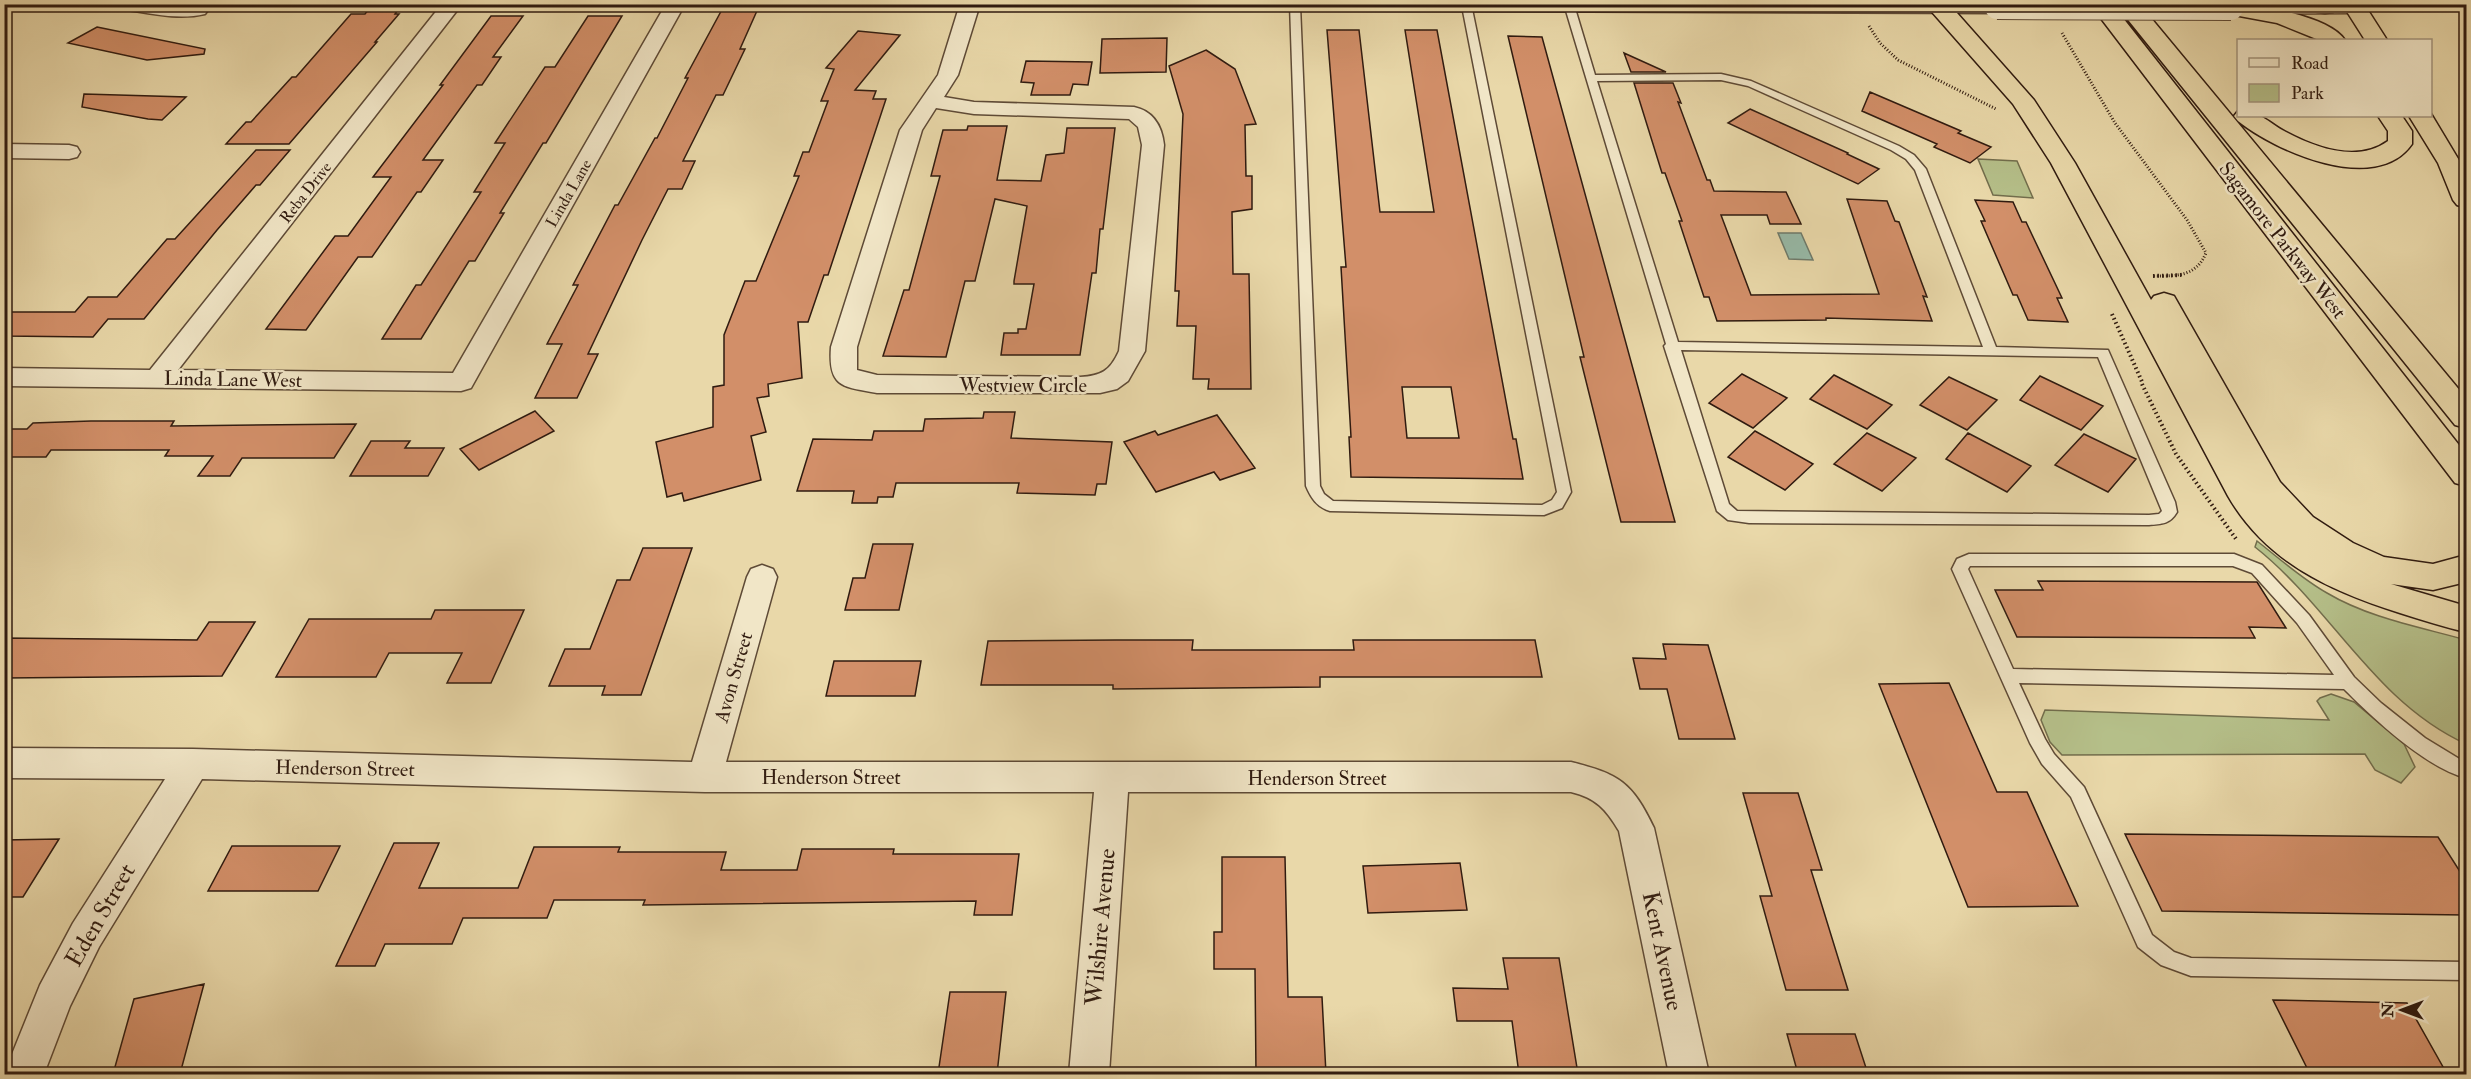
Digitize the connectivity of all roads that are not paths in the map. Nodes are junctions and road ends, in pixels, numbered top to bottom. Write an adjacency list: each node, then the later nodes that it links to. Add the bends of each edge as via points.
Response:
1 (128, 4): 17 (street, via 173,11)
2 (453, 4): 33 (street, Reba Drive)
3 (676, 4): 34 (street, Linda Lane)
4 (970, 4): 22 (street, Westview Circle, via 948,75)
5 (1135, 4): 9 (street)
6 (2100, 4): 36 (highway, Sagamore Parkway West)
7 (2128, 4): 35 (highway, Sagamore Parkway West)
8 (2133, 4): 23 (highway, via 2196,59)
9 (1295, 5): 12 (street); 12 (lane, via 1313,486 1318,497 1330,506 1544,510 1557,504 1564,492)
10 (1580, 5): 11 (street); 12 (street); 21 (lane)
11 (1747, 5): 15 (street)
12 (1467, 6)
13 (2324, 6): 14 (street); 16 (street); 19 (highway)
14 (2355, 6): 20 (highway)
15 (1952, 7): 16 (street, bridge); 37 (highway, via 2024,77 2096,179 2268,490 2301,525 2341,552 2379,569 2433,577); 39 (highway, via 2022,100 2063,163 2244,496 2262,520 2283,542 2360,586)
16 (2231, 8): 18 (highway, via 2290,19)
17 (198, 10)
18 (2332, 39)
19 (2343, 39)
20 (2375, 39)
21 (1590, 78): 30 (lane); 31 (lane, via 1737,80 1910,157 1920,169)
22 (932, 101): 22 (street, Westview Circle, via 911,130 844,347 845,375 877,384 1100,386 1114,381 1126,368 1132,351 1153,145 1147,121 1134,113 974,108)
23 (2237, 106)
24 (2247, 117): 25 (highway, via 2278,139 2331,157 2350,159 2392,153 2400,144 2400,131)
25 (2391, 117)
26 (2422, 117): 29 (highway, via 2450,163)
27 (4, 151): 28 (street)
28 (69, 152)
29 (2466, 200)
30 (1671, 346): 31 (lane); 31 (lane, via 1722,507 1733,516 2149,520 2163,519 2170,512 2103,353)
31 (1991, 351)
32 (4, 377): 33 (street, Linda Lane West)
33 (157, 379): 34 (street, Linda Lane West)
34 (460, 382)
35 (2466, 418)
36 (2466, 475)
37 (2466, 568)
38 (762, 577): 45 (street, Avon Street)
39 (2466, 619)
40 (2009, 676): 41 (lane); 41 (lane, via 1960,569 1969,560 2246,563 2257,569 2303,619); 48 (lane, via 2038,743 2078,792 2145,941 2168,959 2191,968)
41 (2348, 682): 44 (lane, via 2389,721)
42 (4, 763): 43 (street, Henderson Street)
43 (193, 764): 45 (street, Henderson Street); 49 (street, Eden Street, via 86,935 54,998)
44 (2466, 771)
45 (705, 777): 46 (street, Henderson Street)
46 (1112, 779): 47 (street, Henderson Street, via 1571,777 1599,784 1621,803); 50 (street, Wilshire Avenue)
47 (1636, 828): 51 (street, Kent Avenue)
48 (2466, 971)
49 (24, 1074)
50 (1089, 1074)
51 (1689, 1074)

